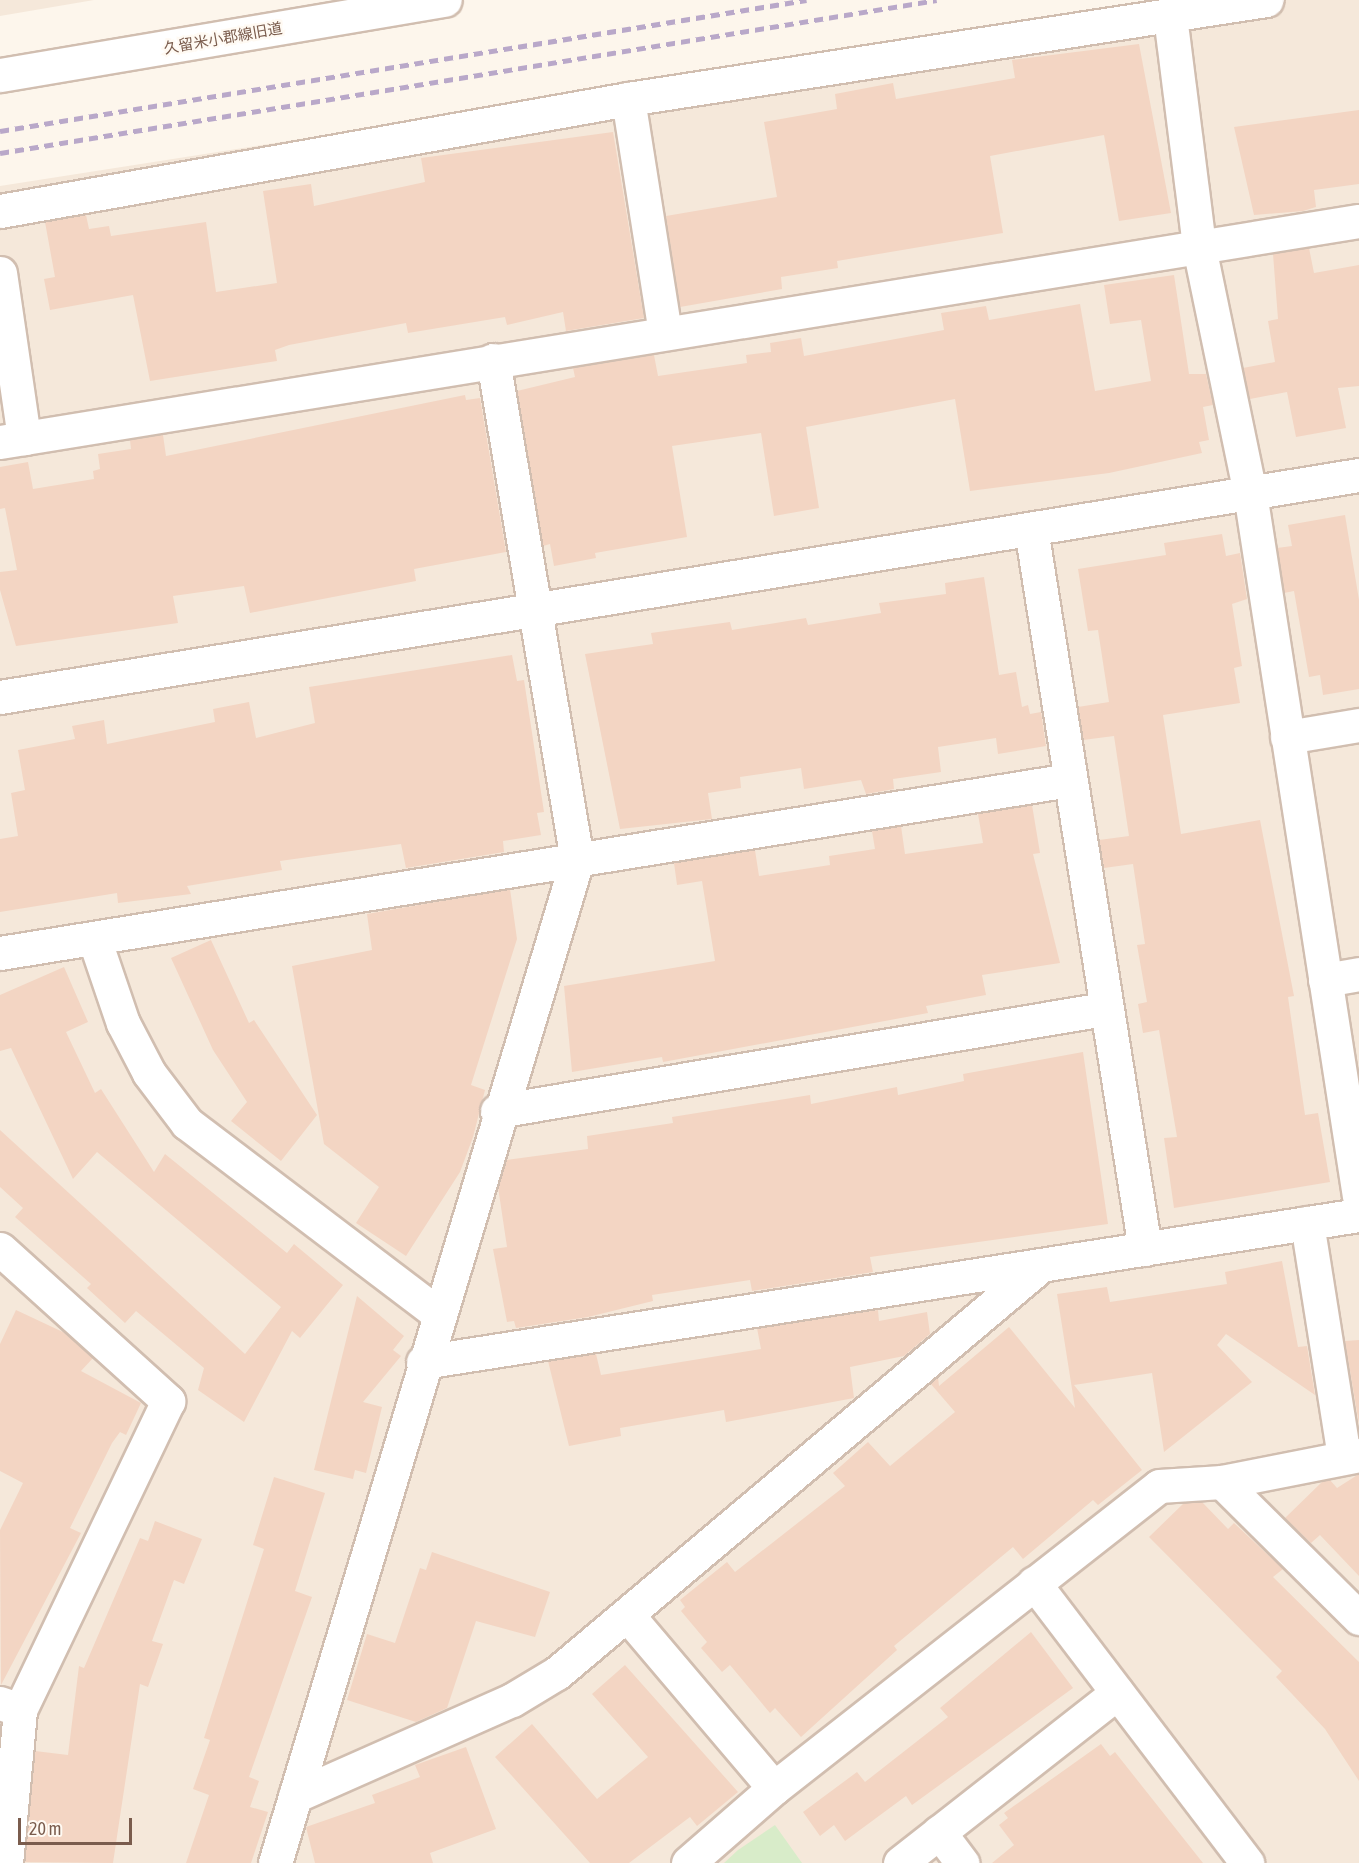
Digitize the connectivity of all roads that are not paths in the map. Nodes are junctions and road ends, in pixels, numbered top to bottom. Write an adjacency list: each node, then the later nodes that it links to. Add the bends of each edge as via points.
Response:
1 (445, 0): 3 (street, 久留米小郡線旧道)
2 (1266, 0): 4 (street)
3 (338, 9): 5 (street, 久留米小郡線旧道)
4 (1170, 16): 6 (street); 9 (street)
5 (0, 75)
6 (628, 99): 7 (street); 11 (street)
7 (0, 211)
8 (1359, 221): 9 (street)
9 (1199, 247): 11 (street); 15 (street)
10 (0, 273): 13 (street)
11 (665, 332): 12 (street)
12 (493, 360): 13 (street); 17 (street)
13 (12, 440)
14 (1359, 476): 15 (street)
15 (1250, 493): 16 (street); 20 (street)
16 (1031, 529): 17 (street); 21 (street)
17 (535, 610): 18 (street); 22 (street)
18 (0, 697)
19 (1359, 725): 20 (street)
20 (1287, 737): 26 (street)
21 (1069, 780): 22 (street); 27 (street)
22 (577, 860): 23 (street); 28 (street)
23 (94, 938): 24 (street); 35 (street, via 123,1023 149,1073 187,1123)
24 (0, 953)
25 (1359, 974): 26 (street)
26 (1325, 980): 29 (street)
27 (1104, 1009): 28 (street); 33 (street)
28 (497, 1111): 35 (street)
29 (1359, 1196)
30 (1359, 1215): 31 (street)
31 (1307, 1223): 33 (street); 37 (street)
32 (0, 1249): 43 (street, via 168,1401)
33 (1145, 1249): 34 (street)
34 (1039, 1267): 36 (street); 40 (street)
35 (437, 1313): 36 (street)
36 (423, 1362): 45 (street)
37 (1352, 1456): 38 (street)
38 (1222, 1482): 39 (street, via 1159,1486); 41 (street)
39 (1034, 1583): 42 (street); 44 (street)
40 (629, 1617): 44 (street); 45 (street, via 557,1673 512,1700)
41 (1359, 1618)
42 (1117, 1693): 46 (street); 52 (street)
43 (10, 1707): 47 (street)
44 (774, 1788): 49 (street)
45 (295, 1796): 48 (street)
46 (939, 1832): 50 (street); 51 (street)
47 (6, 1863)
48 (275, 1863)
49 (688, 1863)
50 (900, 1863)
51 (962, 1863)
52 (1247, 1863)

